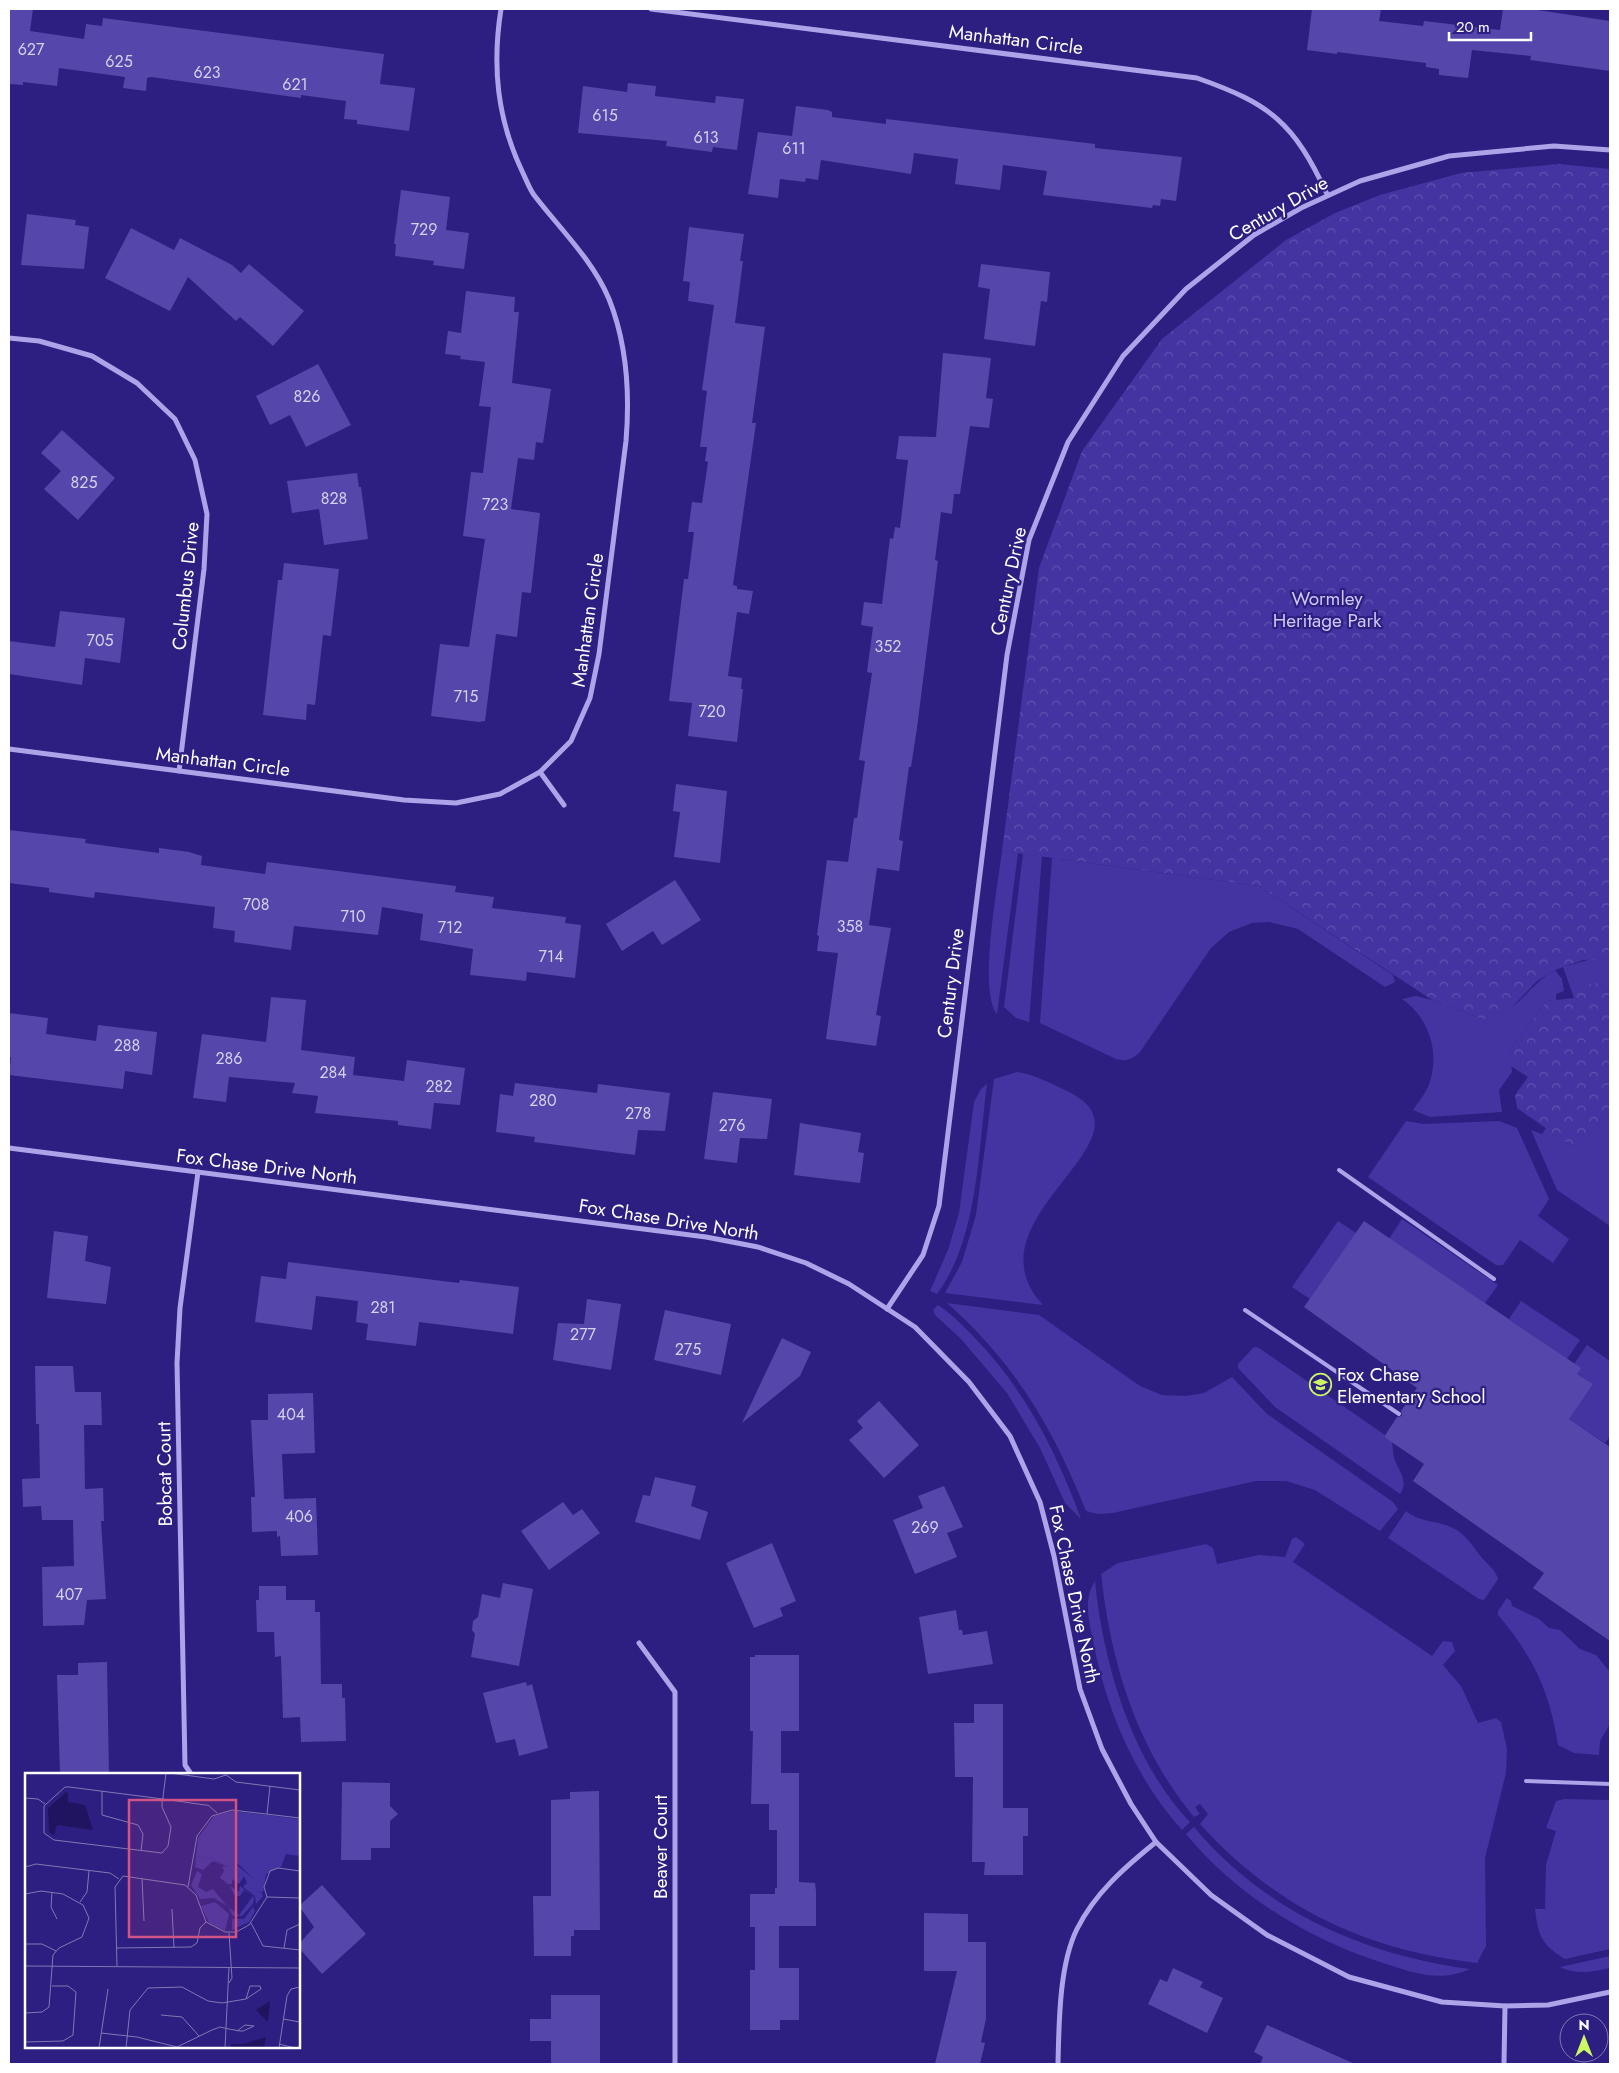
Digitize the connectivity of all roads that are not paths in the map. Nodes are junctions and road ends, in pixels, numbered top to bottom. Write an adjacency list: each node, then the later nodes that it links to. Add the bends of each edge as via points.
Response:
1 (500, 9): 8 (street, Manhattan Circle, via 496,55 499,108 533,193 586,258 608,298 621,340 629,408 599,654 590,698 571,741)
2 (651, 9): 4 (street, Manhattan Circle, via 1197,78 1239,93 1272,114 1295,136 1313,163)
3 (1610, 150): 4 (street, Century Drive, via 1554,146 1449,156 1360,181)
4 (1327, 194): 14 (street, Century Drive, via 1254,235 1186,289 1123,356 1068,442 1029,540 1007,655 939,1206 923,1255)
5 (9, 338): 7 (street, Columbus Drive, via 40,342 92,356 137,383 175,419 195,460 207,514 204,569)
6 (9, 749): 7 (street, Manhattan Circle)
7 (179, 771): 8 (street, Manhattan Circle, via 404,800 456,803 500,794)
8 (540, 772): 9 (street)
9 (564, 805)
10 (9, 1148): 12 (street, Fox Chase Drive North)
11 (1339, 1170): 13 (lane)
12 (198, 1172): 14 (street, Fox Chase Drive North, via 706,1237 758,1247 806,1263 849,1284); 18 (street, Bobcat Court, via 180,1308 177,1363 185,1766)
13 (1494, 1279)
14 (888, 1309): 21 (street, Fox Chase Drive North, via 915,1327 969,1382 1010,1436 1040,1502 1080,1689 1102,1749 1131,1804)
15 (1245, 1310): 16 (lane)
16 (1399, 1414)
17 (639, 1643): 24 (street, Beaver Court, via 676,1692)
18 (190, 1773)
19 (1526, 1781): 20 (lane)
20 (1610, 1784)
21 (1156, 1842): 23 (street, Fox Chase Drive North, via 1211,1895 1267,1935 1349,1977 1442,2002); 25 (street, via 1105,1887 1077,1929 1064,1974)
22 (1610, 1992): 23 (street, Fox Chase Drive North, via 1548,2005)
23 (1505, 2006): 26 (street)
24 (675, 2064)
25 (1058, 2064)
26 (1504, 2064)

